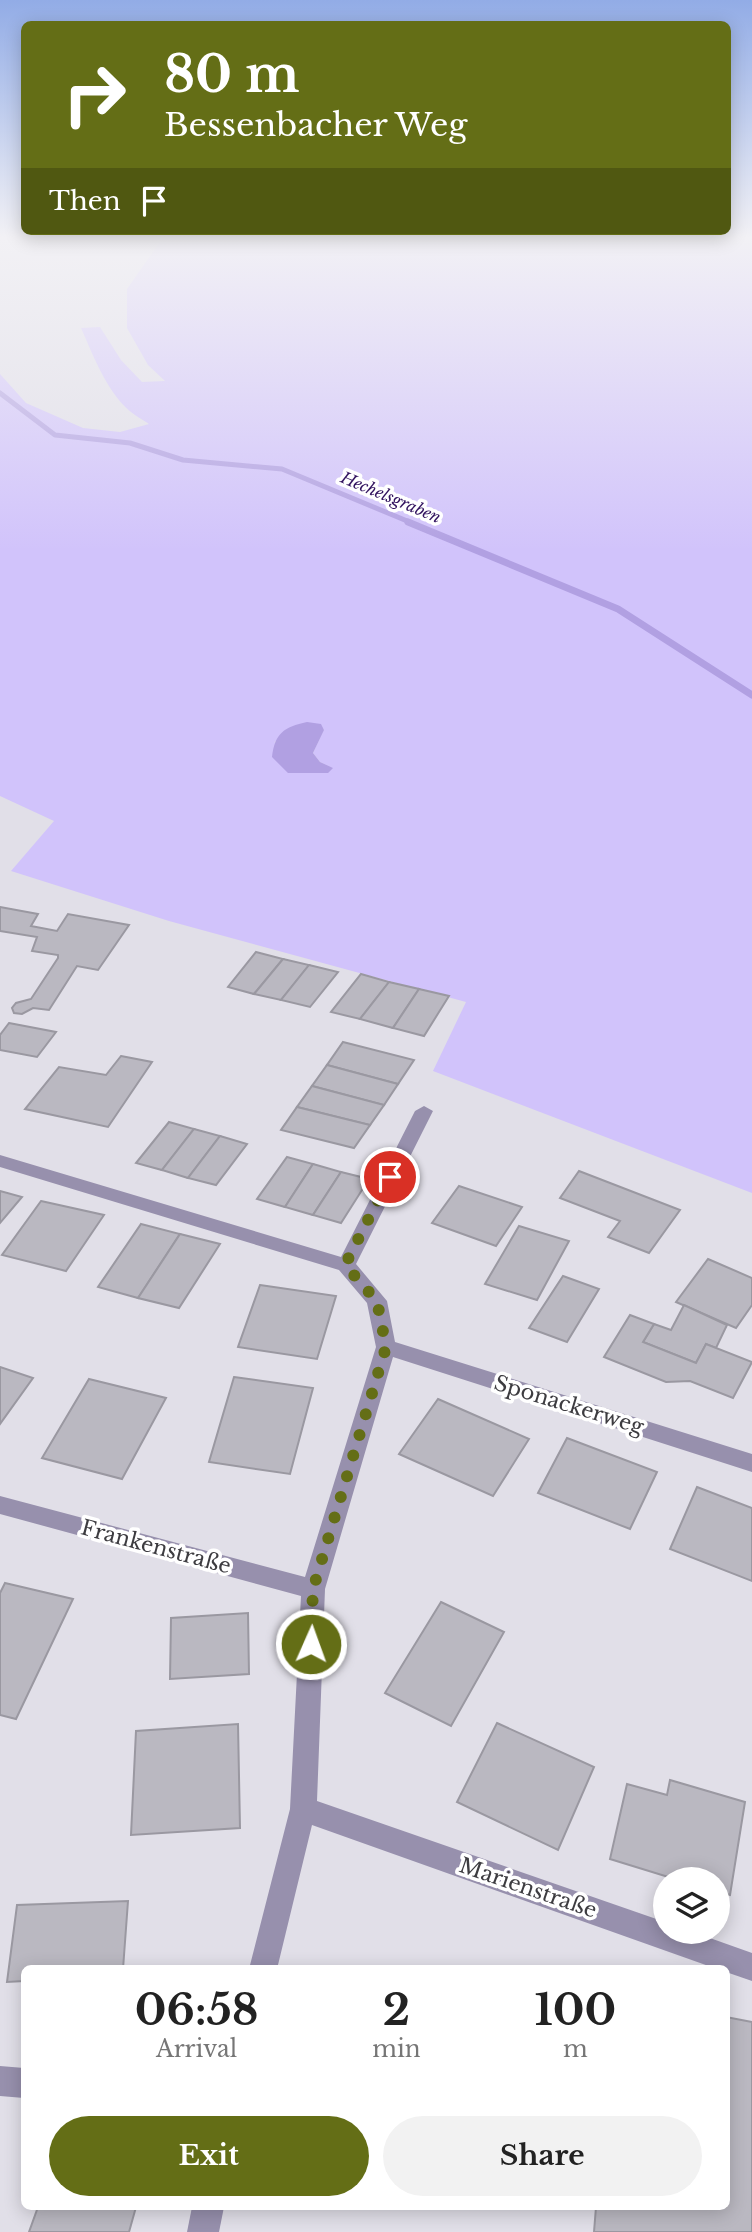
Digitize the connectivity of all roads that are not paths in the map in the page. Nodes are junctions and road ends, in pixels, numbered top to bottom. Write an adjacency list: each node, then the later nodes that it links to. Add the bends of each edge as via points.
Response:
1 (424, 1111): 3 (street)
2 (0, 1161): 3 (street)
3 (345, 1265): 4 (street, via 377,1301)
4 (386, 1347): 5 (street, Sponackerweg); 7 (street)
5 (752, 1463)
6 (0, 1505): 7 (street, Frankenstraße)
7 (313, 1589): 8 (street)
8 (303, 1809): 9 (street); 10 (street, Marienstraße)
9 (264, 1965)
10 (752, 1967)
11 (0, 2081): 12 (street)
12 (21, 2083)
13 (207, 2210): 14 (street)
14 (202, 2232)

